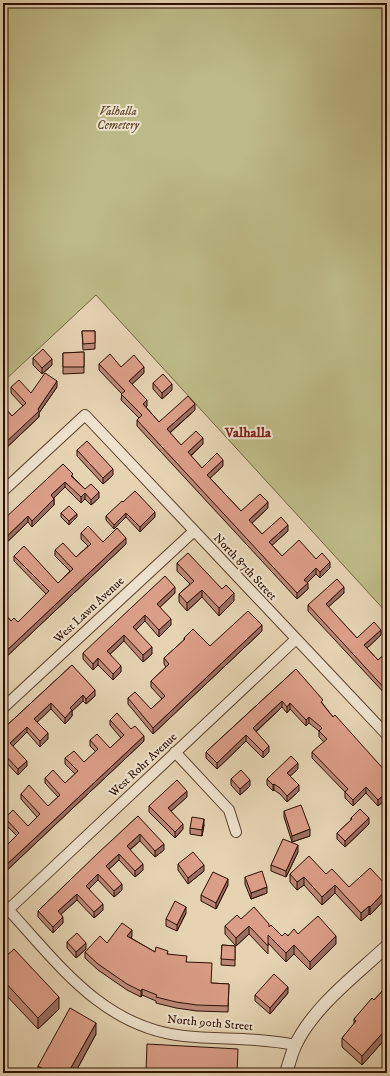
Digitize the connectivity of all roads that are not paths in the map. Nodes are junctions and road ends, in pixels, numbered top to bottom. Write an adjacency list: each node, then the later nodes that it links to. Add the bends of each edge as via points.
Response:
1 (3, 491): 2 (street, North 87th Street, via 85,415)
2 (194, 531): 3 (street, North 87th Street); 4 (street, West Lawn Avenue)
3 (296, 639): 5 (street, North 87th Street); 6 (street, West Rohr Avenue)
4 (3, 708)
5 (387, 735)
6 (175, 752): 7 (street, via 229,810); 8 (street, West Rohr Avenue)
7 (236, 832)
8 (6, 907): 10 (street, North 90th Street, via 81,988 119,1015 144,1027 184,1036 276,1041)
9 (387, 946): 10 (street, via 329,1000)
10 (295, 1045): 11 (street)
11 (286, 1073)

